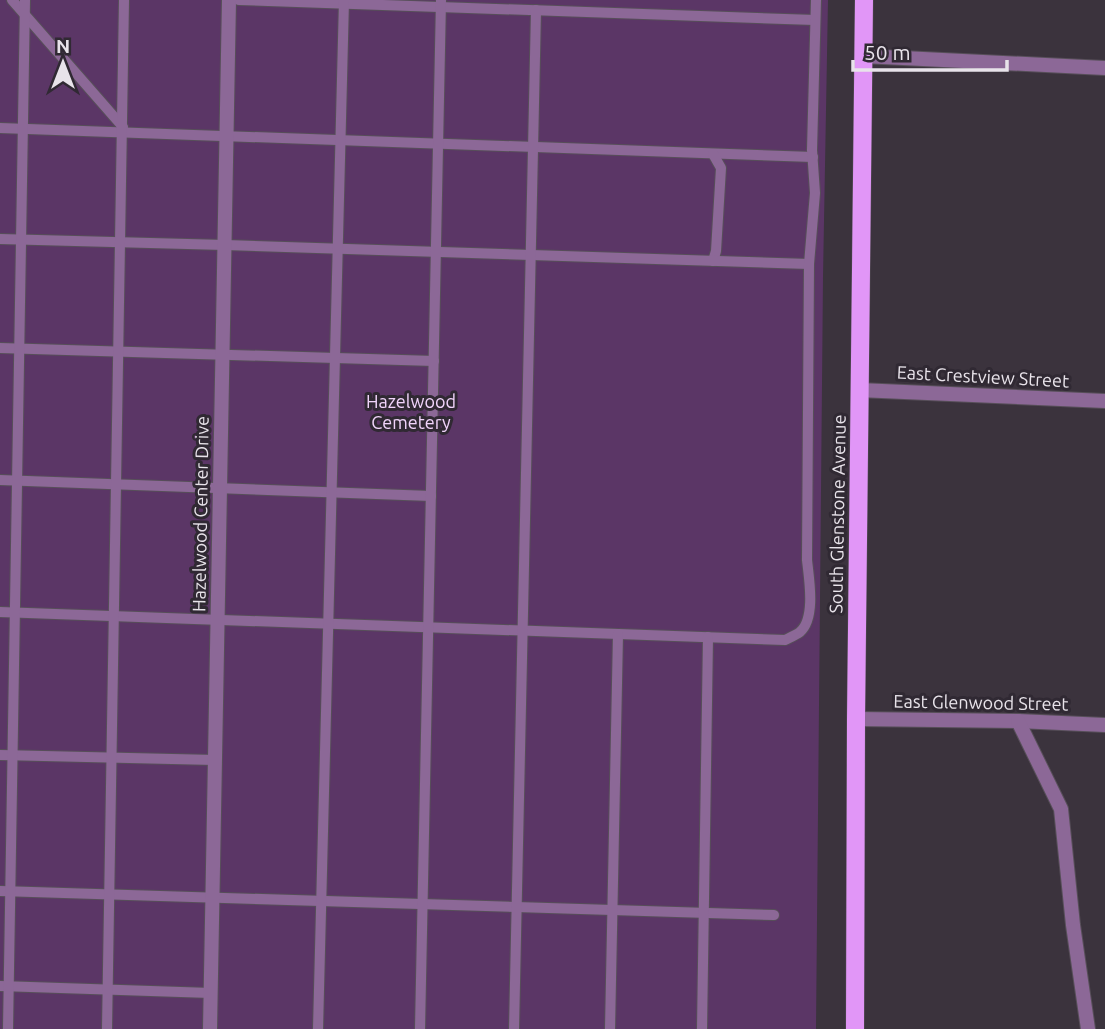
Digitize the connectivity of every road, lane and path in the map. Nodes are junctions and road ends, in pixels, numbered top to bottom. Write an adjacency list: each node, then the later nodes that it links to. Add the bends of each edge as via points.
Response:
1 (12, 0): 11 (lane)
2 (25, 0): 11 (lane)
3 (124, 0): 17 (lane)
4 (229, 0): 18 (street, Hazelwood Center Drive)
5 (239, 0): 8 (lane)
6 (816, 0): 12 (lane)
7 (864, 0): 13 (main road, South Glenstone Avenue)
8 (344, 2): 9 (lane); 19 (lane)
9 (441, 3): 10 (lane); 20 (lane)
10 (536, 10): 12 (lane); 21 (lane)
11 (25, 14): 16 (lane); 17 (lane)
12 (815, 20): 23 (lane)
13 (863, 56): 14 (street); 39 (main road, South Glenstone Avenue)
14 (1105, 68)
15 (0, 128): 16 (lane)
16 (23, 129): 17 (lane); 25 (lane)
17 (124, 130): 18 (lane); 26 (lane)
18 (227, 136): 19 (lane); 27 (street, Hazelwood Center Drive)
19 (341, 141): 20 (lane); 28 (lane)
20 (438, 144): 21 (lane); 29 (lane)
21 (533, 147): 22 (lane); 30 (lane)
22 (713, 154): 23 (lane); 31 (lane, via 721,168)
23 (813, 157): 32 (lane)
24 (0, 239): 25 (lane)
25 (21, 239): 26 (lane); 34 (lane)
26 (120, 242): 27 (lane); 35 (lane)
27 (225, 244): 28 (lane); 36 (street, Hazelwood Center Drive)
28 (338, 248): 29 (lane); 37 (lane)
29 (436, 251): 30 (lane); 38 (lane)
30 (530, 254): 31 (lane); 53 (lane)
31 (713, 261): 32 (lane)
32 (809, 264): 55 (lane, via 809,616 801,632 785,640)
33 (0, 348): 34 (lane)
34 (19, 349): 35 (lane); 42 (lane)
35 (118, 352): 36 (lane); 43 (lane)
36 (223, 355): 37 (lane); 44 (street, Hazelwood Center Drive)
37 (335, 358): 38 (lane); 45 (lane)
38 (434, 361): 46 (lane)
39 (859, 390): 40 (street, East Crestview Street); 56 (main road, South Glenstone Avenue)
40 (1105, 401)
41 (0, 480): 42 (lane)
42 (17, 480): 43 (lane); 48 (lane)
43 (116, 484): 44 (lane); 49 (lane)
44 (220, 488): 45 (lane); 50 (street, Hazelwood Center Drive)
45 (332, 492): 46 (lane); 51 (lane)
46 (431, 496): 52 (lane)
47 (0, 612): 48 (lane)
48 (15, 613): 49 (lane); 60 (lane)
49 (114, 617): 50 (lane); 61 (lane)
50 (218, 620): 51 (lane); 62 (street, Hazelwood Center Drive)
51 (328, 625): 52 (lane); 66 (lane)
52 (428, 628): 53 (lane); 67 (lane)
53 (523, 631): 54 (lane); 68 (lane)
54 (618, 634): 55 (lane); 69 (lane)
55 (708, 638): 70 (lane)
56 (856, 719): 57 (street, East Glenwood Street); 83 (main road, South Glenstone Avenue)
57 (1018, 721): 58 (street, East Glenwood Street); 84 (street, via 1061,809)
58 (1105, 725)
59 (0, 755): 60 (lane)
60 (13, 755): 61 (lane); 63 (lane)
61 (111, 757): 62 (lane); 64 (lane)
62 (215, 760): 65 (street, Hazelwood Center Drive)
63 (5, 891): 64 (lane); 72 (lane)
64 (109, 894): 65 (lane); 73 (lane)
65 (212, 898): 66 (lane); 74 (street, Hazelwood Center Drive)
66 (321, 901): 67 (lane); 78 (lane)
67 (423, 904): 68 (lane); 79 (lane)
68 (516, 907): 69 (lane); 80 (lane)
69 (612, 910): 70 (lane); 81 (lane)
70 (704, 913): 71 (lane); 82 (lane)
71 (774, 915)
72 (5, 986): 73 (lane); 75 (lane)
73 (107, 990): 74 (lane); 76 (lane)
74 (211, 993): 77 (street, Hazelwood Center Drive)
75 (8, 1029)
76 (107, 1029)
77 (210, 1029)
78 (318, 1029)
79 (420, 1029)
80 (514, 1029)
81 (610, 1029)
82 (702, 1029)
83 (855, 1029)
84 (1088, 1029)

